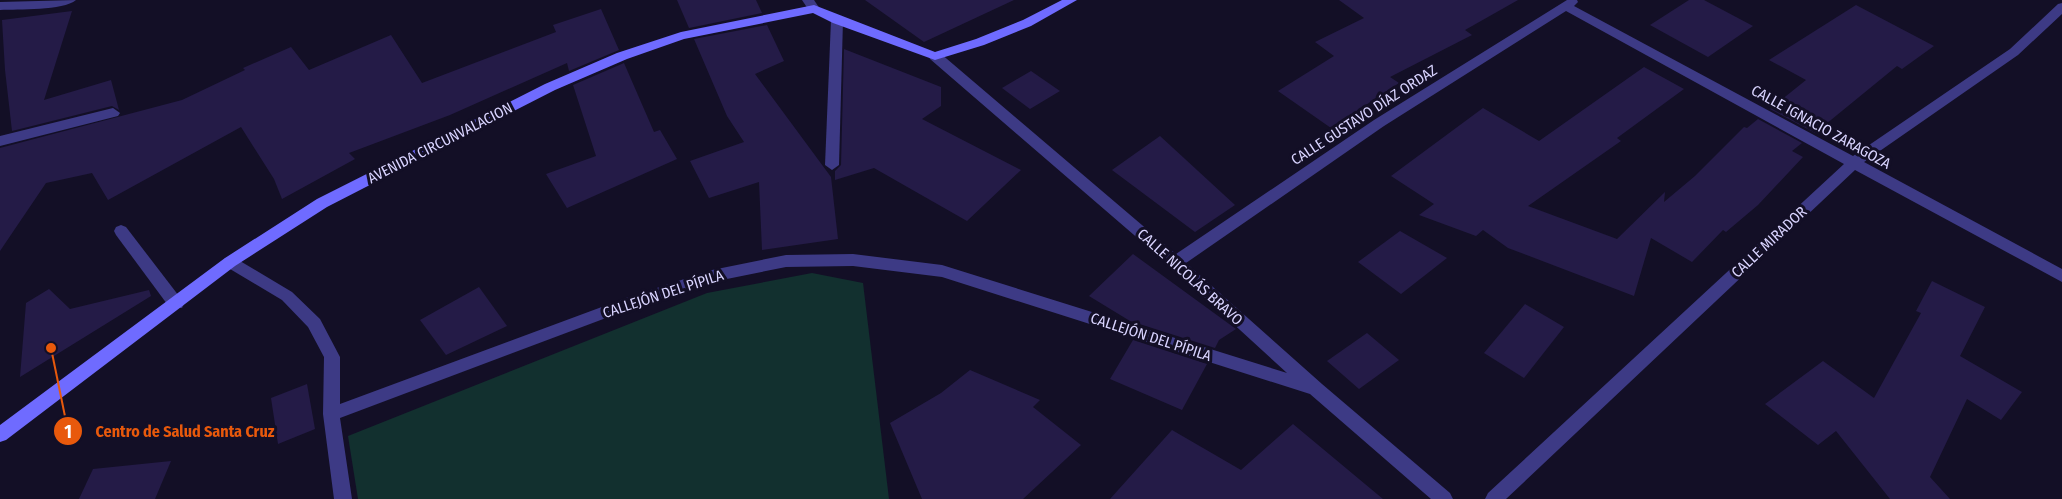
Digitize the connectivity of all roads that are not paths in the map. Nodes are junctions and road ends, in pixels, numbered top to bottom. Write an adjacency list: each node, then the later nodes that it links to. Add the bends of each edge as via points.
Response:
1 (70, 0): 5 (street)
2 (1071, 0): 8 (street, via 1017,27)
3 (1570, 3): 11 (street, CALLE IGNACIO ZARAGOZA); 15 (street, CALLE GUSTAVO DÍAZ ORDAZ, via 1379,123)
4 (811, 4): 7 (street, AVENIDA CIRCUNVALACION); 14 (street, AVENIDA CIRCUNVALACION, via 681,36 550,87 322,202)
5 (0, 6)
6 (2062, 7): 11 (street, CALLE MIRADOR, via 2014,52)
7 (837, 20): 8 (street, AVENIDA CIRCUNVALACION); 12 (street)
8 (935, 56): 15 (street, CALLE NICOLÁS BRAVO)
9 (113, 112): 10 (street)
10 (0, 141)
11 (1853, 163): 16 (street, CALLE IGNACIO ZARAGOZA); 23 (street, CALLE MIRADOR)
12 (832, 165)
13 (121, 231): 17 (street)
14 (230, 262): 17 (street, AVENIDA CIRCUNVALACION); 19 (street, via 287,296 314,323 332,357)
15 (1175, 262): 18 (street, CALLE NICOLÁS BRAVO)
16 (2062, 276)
17 (176, 304): 20 (street, AVENIDA CIRCUNVALACION)
18 (1316, 389): 19 (street, CALLEJÓN DEL PÍPILA, via 942,271 853,260 786,261 712,276 632,302); 22 (street, CALLE NICOLÁS BRAVO)
19 (331, 414): 21 (street)
20 (0, 435)
21 (343, 499)
22 (1444, 499)
23 (1494, 499)

